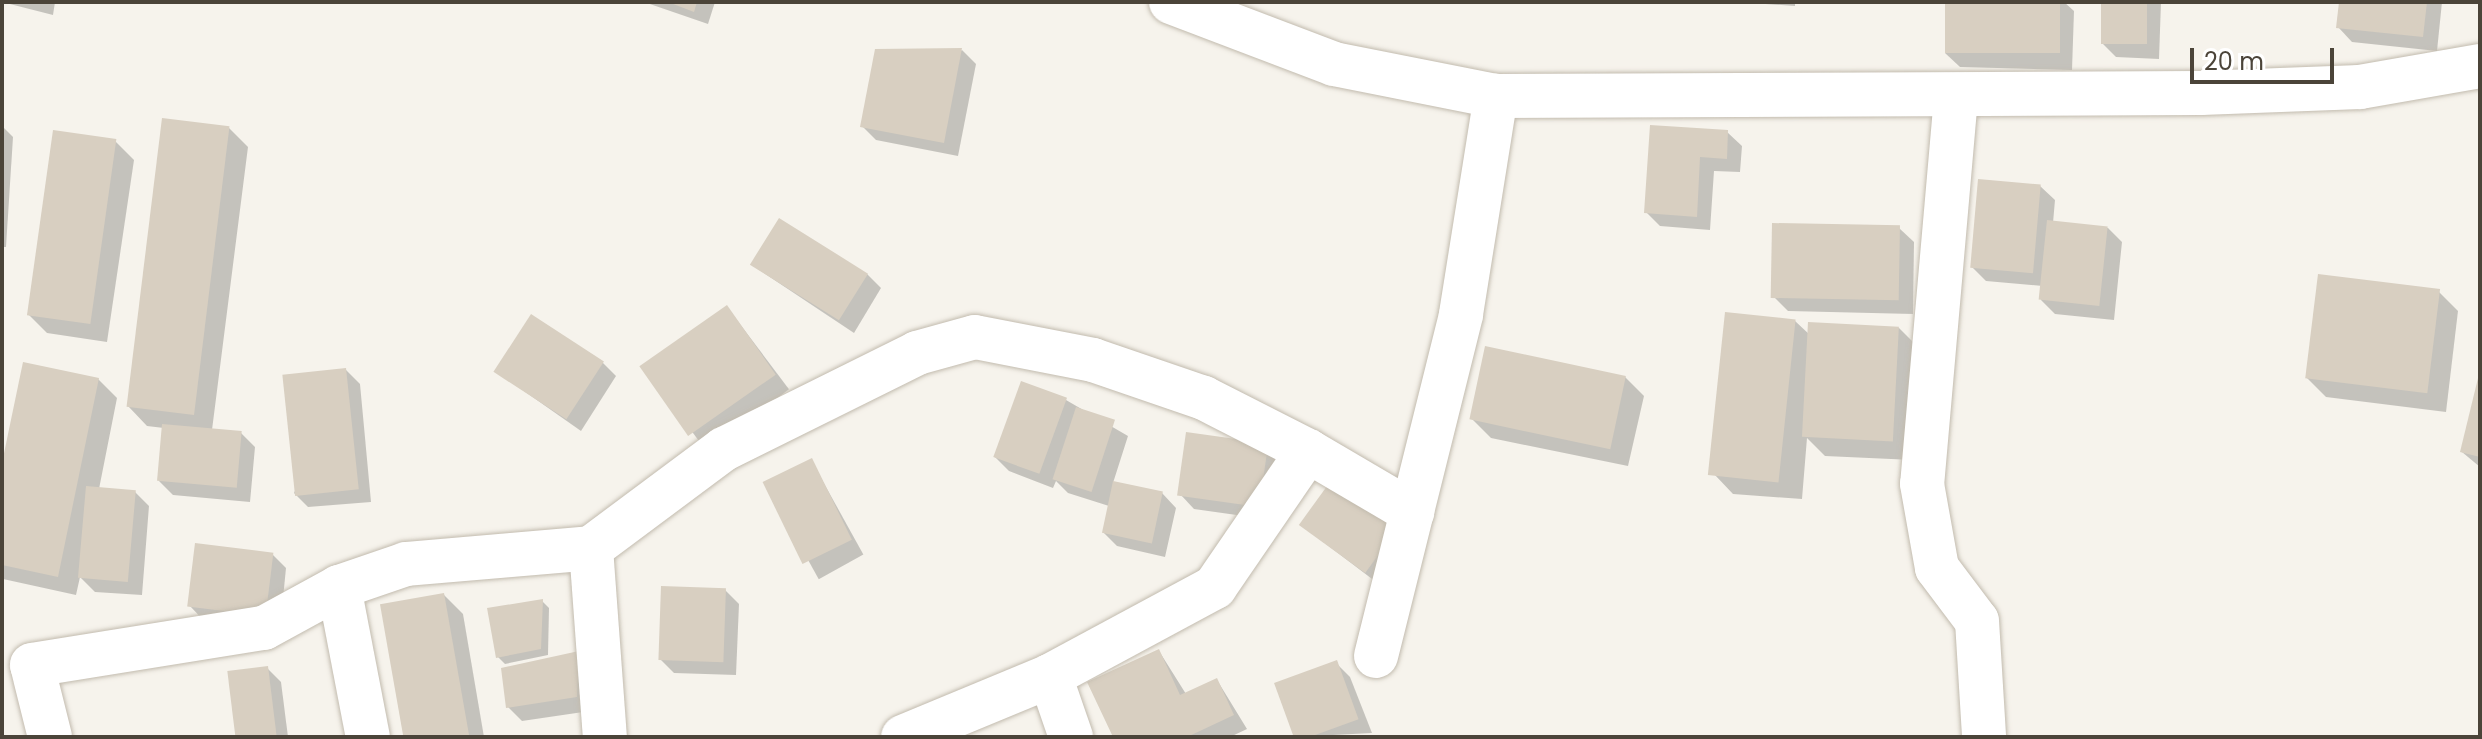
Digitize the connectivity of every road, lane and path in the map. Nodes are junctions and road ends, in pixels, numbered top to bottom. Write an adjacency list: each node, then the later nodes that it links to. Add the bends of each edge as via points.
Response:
1 (1171, 2): 2 (street)
2 (1239, 15): 4 (street, via 1334,64)
3 (2480, 66): 5 (street, via 2360,87)
4 (1496, 96): 5 (street); 7 (street, via 1461,314)
5 (1956, 97): 17 (street, via 1922,484 1937,568 1977,621)
6 (1308, 451): 7 (street); 8 (street, via 1204,398 1093,360 975,337 917,353 724,449); 11 (street, via 1215,587)
7 (1412, 512): 10 (street)
8 (591, 548): 9 (street, via 406,564); 14 (street)
9 (339, 587): 12 (street, via 264,628 32,665); 13 (street)
10 (1376, 656)
11 (1050, 676): 15 (street); 16 (street)
12 (50, 737)
13 (368, 737)
14 (605, 737)
15 (903, 737)
16 (1071, 737)
17 (1984, 737)

